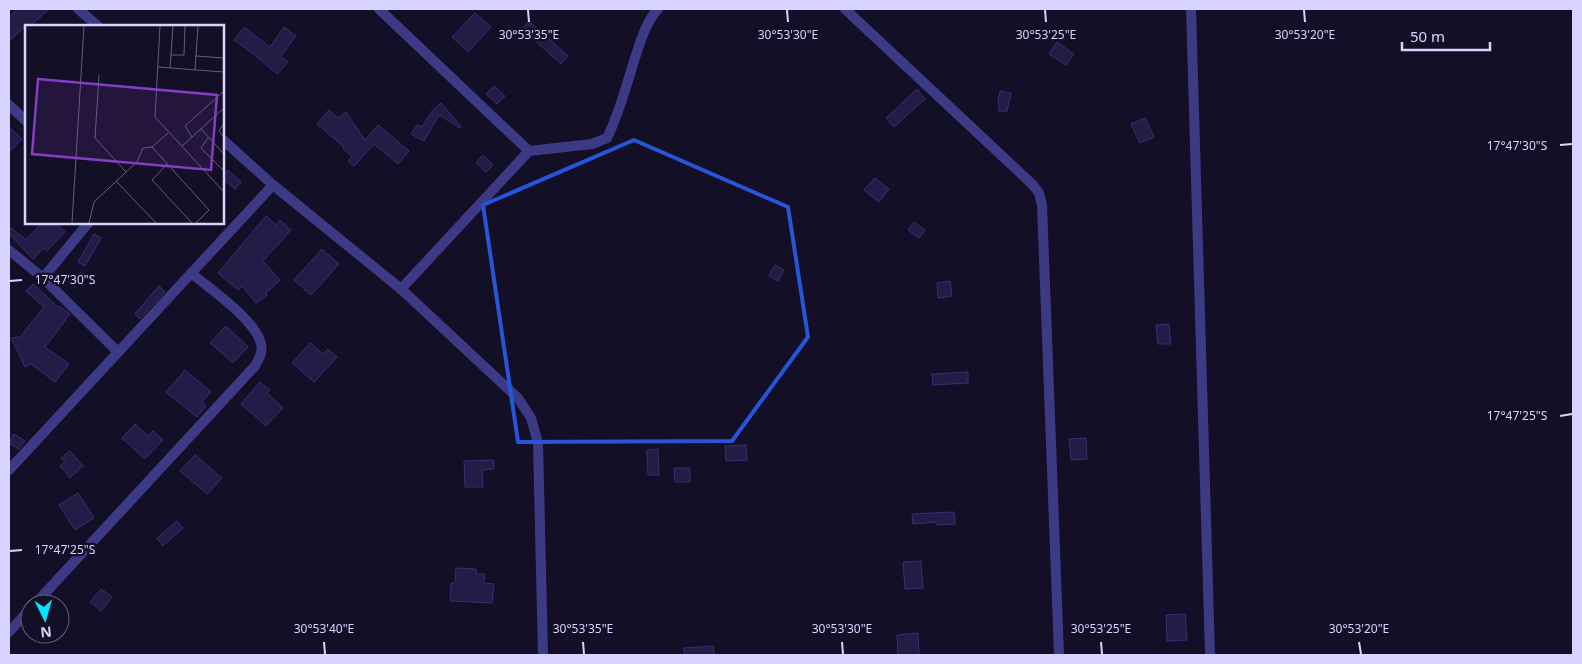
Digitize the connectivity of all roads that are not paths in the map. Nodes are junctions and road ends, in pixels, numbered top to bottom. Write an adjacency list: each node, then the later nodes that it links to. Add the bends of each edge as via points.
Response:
1 (78, 9): 6 (street)
2 (658, 9): 10 (street, via 640,41 607,138 592,144)
3 (845, 9): 23 (street, via 1039,193)
4 (1191, 9): 24 (street)
5 (383, 10): 10 (street)
6 (97, 25)
7 (9, 105): 8 (street)
8 (25, 120)
9 (224, 142): 11 (street)
10 (528, 151): 16 (street)
11 (273, 185): 14 (street); 16 (street)
12 (87, 224): 15 (street)
13 (9, 250): 15 (street)
14 (191, 273): 17 (street); 19 (street, via 250,323 262,346 260,357)
15 (43, 278): 17 (street)
16 (401, 290): 22 (street, via 518,398 531,418 538,443)
17 (118, 352): 18 (street)
18 (9, 470)
19 (44, 594)
20 (20, 620): 21 (street)
21 (9, 632)
22 (542, 655)
23 (1059, 655)
24 (1210, 655)

